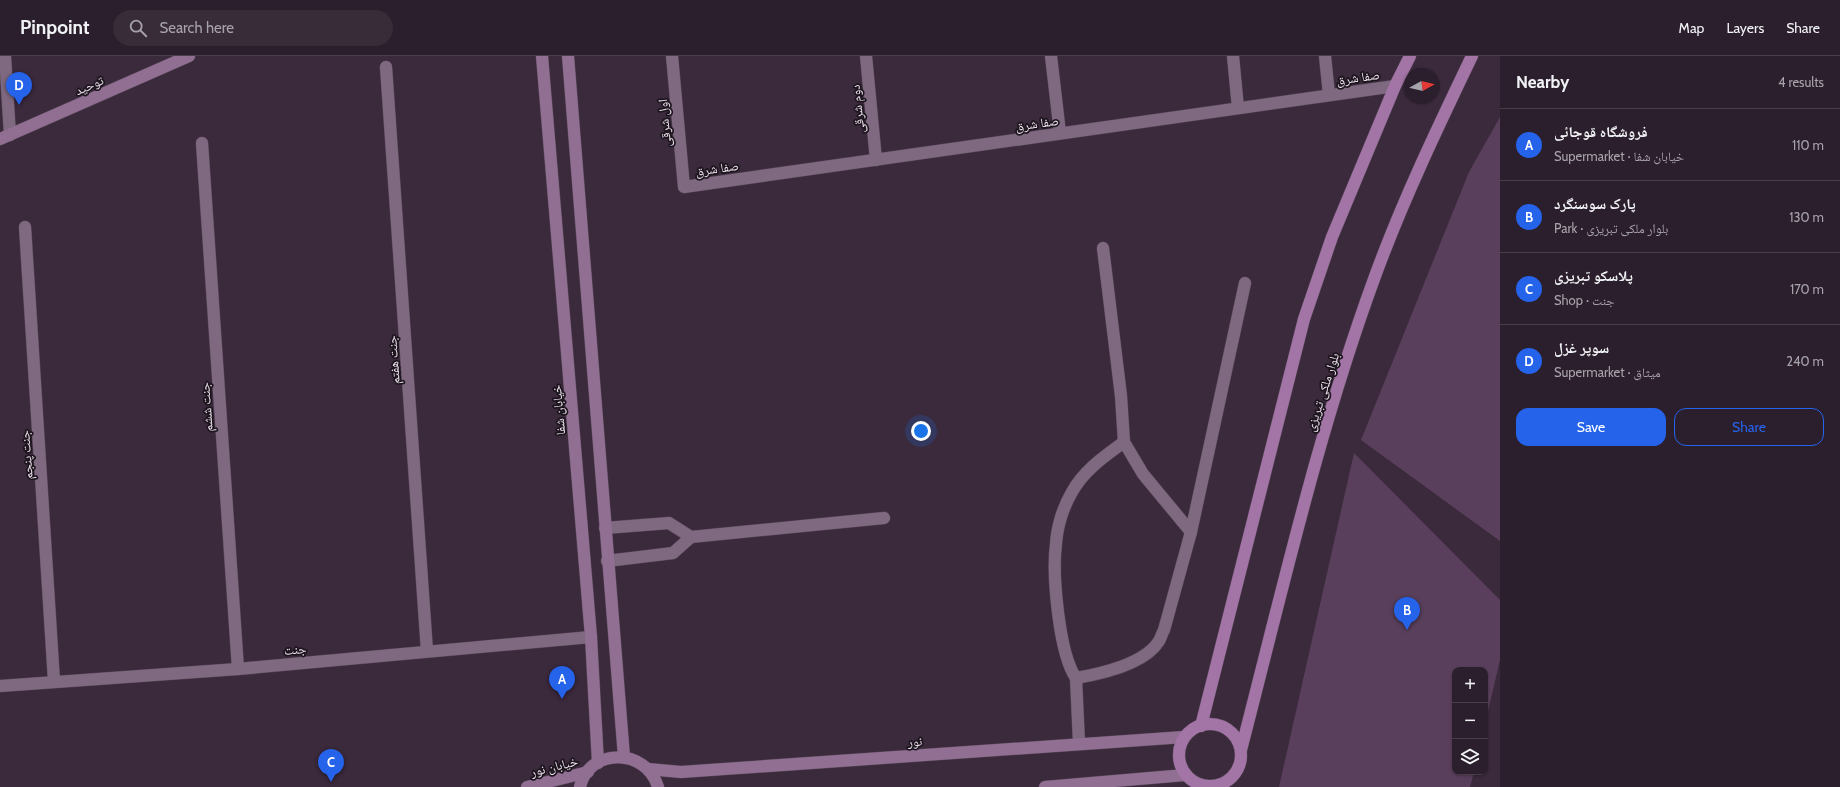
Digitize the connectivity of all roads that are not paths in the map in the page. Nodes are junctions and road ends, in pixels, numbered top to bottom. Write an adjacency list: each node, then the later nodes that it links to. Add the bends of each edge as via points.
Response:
1 (5, 56): 17 (street)
2 (189, 56): 17 (main road, توحید)
3 (542, 56): 30 (main road, خیابان شفا)
4 (568, 56): 26 (main road)
5 (672, 56): 20 (street, اول شرقی)
6 (866, 56): 19 (street, دوم شرقی)
7 (1051, 56): 16 (street)
8 (1233, 56): 15 (street)
9 (1326, 56): 14 (street)
10 (1410, 56): 13 (main road)
11 (1472, 56): 39 (main road, بلوار ملکى تبریزى, via 1419,167 1374,279 1324,429)
12 (386, 67): 31 (street, جنت هفتم)
13 (1395, 86): 14 (street, صفا شرق); 36 (main road, via 1332,237 1304,319)
14 (1329, 95): 15 (street, صفا شرق)
15 (1238, 108): 16 (street, صفا شرق)
16 (1060, 133): 19 (street, صفا شرق)
17 (5, 137)
18 (202, 143): 32 (street, جنت ششم)
19 (876, 160): 20 (street, صفا شرق)
20 (684, 187)
21 (25, 227): 34 (street, جنت پنجم)
22 (1102, 248): 24 (street, via 1121,396)
23 (1245, 283): 27 (street)
24 (1124, 442): 27 (street, via 1143,474); 33 (street, via 1091,467 1072,491 1061,517 1056,544 1056,596 1065,655)
25 (884, 518): 28 (street)
26 (605, 528): 28 (street, via 669,523); 29 (main road)
27 (1191, 532): 33 (street, via 1159,642 1122,667)
28 (691, 537): 29 (street, via 673,553)
29 (608, 561): 40 (main road)
30 (591, 638): 31 (street, جنت); 41 (main road, خیابان شفا)
31 (427, 651): 32 (street, جنت)
32 (238, 669): 34 (street, جنت)
33 (1076, 678): 38 (street)
34 (54, 681): 35 (street, جنت)
35 (0, 686)
36 (1201, 726): 37 (main road); 39 (main road, via 1211,724 1226,729 1237,740)
37 (1184, 737): 38 (main road, نور); 44 (main road, via 1179,756 1181,766)
38 (1080, 743): 42 (main road, نور, via 681,772)
39 (1240, 750): 45 (main road, via 1237,770)
40 (624, 757): 41 (main road, via 610,758); 42 (main road, via 637,761)
41 (598, 763): 43 (main road)
42 (648, 769): 48 (main road)
43 (588, 772): 46 (main road, خیابان نور); 47 (main road)
44 (1190, 781): 45 (main road, via 1202,786); 49 (main road)
45 (1230, 783)
46 (527, 787)
47 (580, 787)
48 (658, 787)
49 (1045, 787)

